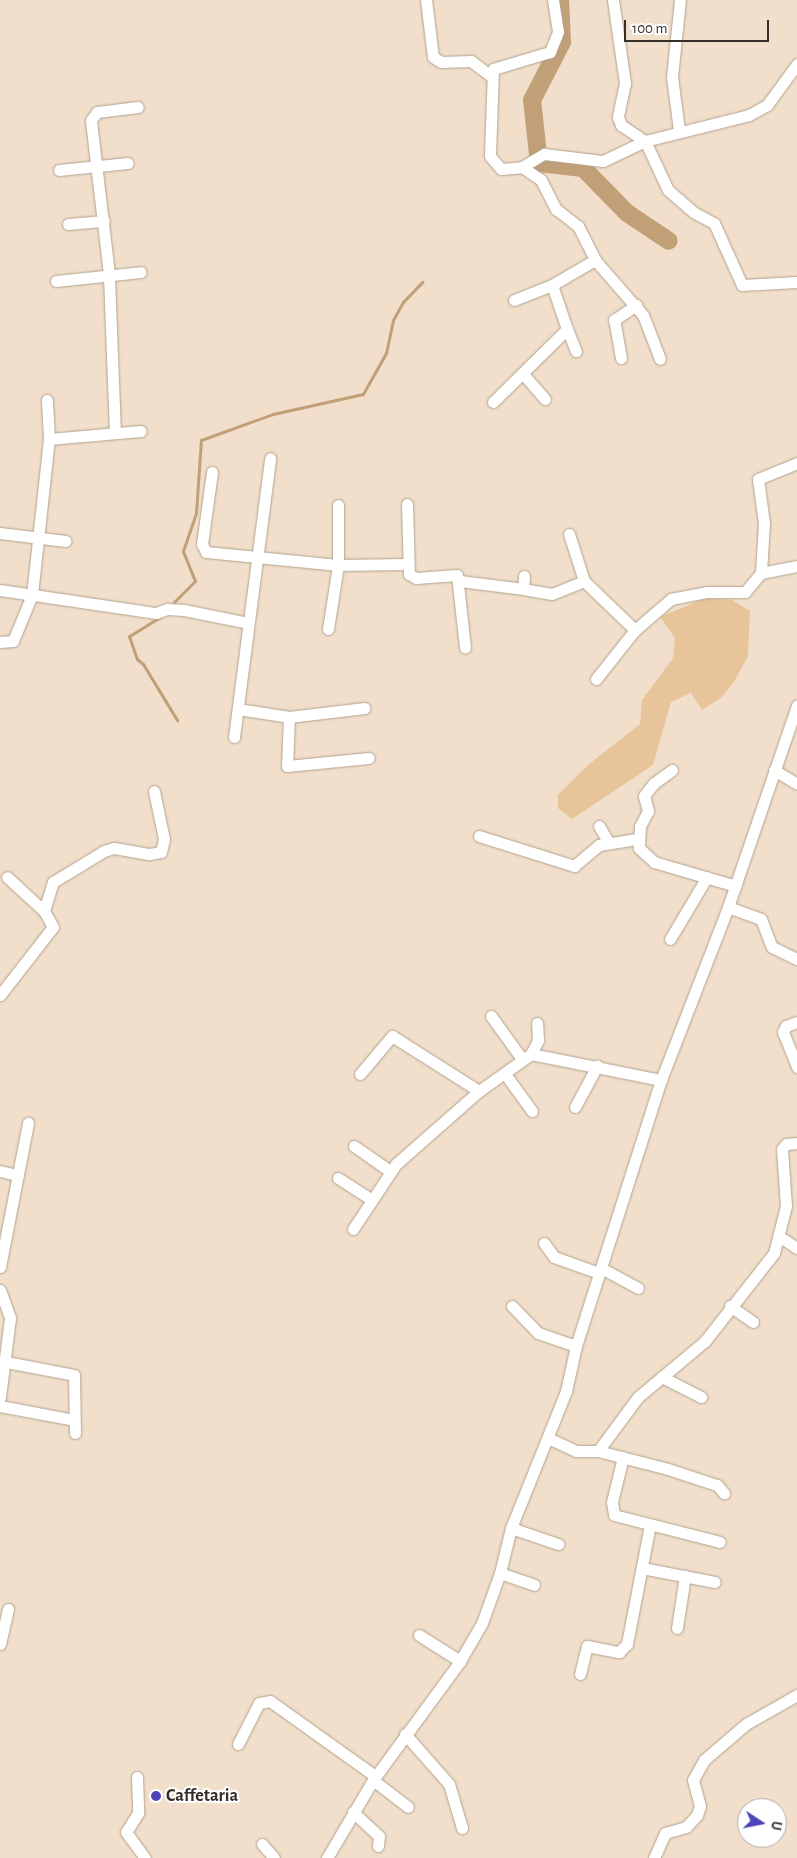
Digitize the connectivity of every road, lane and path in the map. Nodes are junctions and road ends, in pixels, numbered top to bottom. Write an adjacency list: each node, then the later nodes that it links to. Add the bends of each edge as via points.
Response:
1 (426, 0): 6 (street, via 433,57 441,62 471,61)
2 (553, 0): 6 (street, via 558,32 550,52 498,66)
3 (613, 0): 9 (street, via 625,83 618,118 621,125)
4 (680, 0): 8 (street, via 672,77)
5 (797, 64): 8 (street, via 763,108 708,126)
6 (491, 76): 11 (street, via 490,156 501,169 510,171)
7 (138, 107): 12 (street, via 93,115)
8 (679, 130): 9 (street)
9 (645, 141): 11 (street, via 596,162 577,155 544,154); 20 (street, via 668,190 718,229 742,286)
10 (128, 163): 12 (street)
11 (526, 164): 16 (street, via 541,180 556,209 578,226)
12 (99, 165): 13 (street); 14 (street)
13 (59, 170)
14 (104, 221): 15 (street); 18 (street)
15 (68, 224)
16 (595, 260): 21 (street); 23 (street)
17 (141, 272): 18 (street)
18 (109, 274): 19 (street); 33 (street)
19 (56, 281)
20 (797, 282)
21 (552, 285): 22 (street); 24 (street)
22 (514, 300)
23 (636, 305): 26 (street, via 614,320); 27 (street, via 650,329)
24 (567, 329): 25 (street); 28 (street)
25 (576, 352)
26 (621, 358)
27 (660, 359)
28 (524, 375): 29 (street); 31 (street)
29 (545, 399)
30 (47, 400): 34 (street)
31 (493, 402)
32 (140, 431): 33 (street)
33 (115, 432): 34 (street)
34 (49, 439): 42 (street)
35 (270, 458): 44 (street)
36 (797, 463): 48 (street, via 758,478 764,523)
37 (212, 472): 44 (street, via 202,548)
38 (407, 504): 45 (street)
39 (338, 505): 46 (street)
40 (0, 533): 42 (street)
41 (570, 534): 51 (street)
42 (38, 538): 43 (street); 54 (street)
43 (66, 541)
44 (257, 558): 46 (street); 55 (street)
45 (406, 564): 46 (street); 50 (street, via 412,577 454,573)
46 (338, 565): 56 (street)
47 (797, 566): 48 (street)
48 (761, 573): 57 (street, via 745,592 707,592 671,599)
49 (524, 576): 52 (street)
50 (460, 581): 52 (street); 59 (street)
51 (584, 581): 52 (street, via 552,594); 57 (street)
52 (523, 589)
53 (0, 590): 54 (street)
54 (32, 595): 55 (street, via 156,613 167,609 184,610); 58 (street, via 13,641)
55 (248, 623): 63 (street)
56 (328, 629)
57 (635, 630): 60 (street)
58 (0, 642)
59 (465, 648)
60 (596, 679)
61 (797, 705): 68 (street)
62 (364, 708): 64 (street)
63 (238, 709): 64 (street); 65 (street)
64 (289, 717): 66 (street, via 287,766)
65 (234, 737)
66 (369, 758)
67 (672, 770): 73 (street, via 654,783 644,796 648,811)
68 (774, 770): 69 (street); 77 (street)
69 (797, 784)
70 (154, 791): 79 (street, via 164,839 161,852 148,854 114,848 104,851 53,882)
71 (599, 826): 74 (street)
72 (479, 836): 74 (street, via 574,866 599,846)
73 (637, 839): 74 (street); 76 (street, via 645,857)
74 (609, 843)
75 (7, 877): 79 (street)
76 (707, 877): 77 (street); 80 (street)
77 (736, 886): 78 (street)
78 (728, 907): 81 (street, via 760,919 772,947); 91 (street)
79 (44, 911): 82 (street, via 53,921 51,933)
80 (670, 939)
81 (797, 959)
82 (0, 995)
83 (491, 1016): 86 (street)
84 (797, 1022): 88 (street, via 786,1026 783,1032)
85 (537, 1023): 86 (street, via 538,1040)
86 (526, 1056): 87 (street); 90 (street)
87 (597, 1066): 91 (street); 93 (street)
88 (797, 1068)
89 (360, 1074): 92 (street, via 392,1036)
90 (505, 1074): 92 (street); 94 (street)
91 (661, 1080): 108 (street)
92 (479, 1091): 99 (street)
93 (575, 1107)
94 (532, 1111)
95 (28, 1123): 100 (street)
96 (797, 1144): 104 (street, via 786,1144 782,1149 786,1206)
97 (354, 1146): 99 (street)
98 (0, 1171): 100 (street)
99 (390, 1171): 102 (street)
100 (18, 1175): 107 (street)
101 (338, 1178): 102 (street)
102 (372, 1200): 103 (street)
103 (354, 1229)
104 (780, 1237): 106 (street); 112 (street, via 770,1261)
105 (544, 1243): 108 (street, via 554,1257)
106 (797, 1248)
107 (0, 1267)
108 (600, 1270): 109 (street); 114 (street)
109 (638, 1288)
110 (0, 1290): 115 (street, via 10,1318)
111 (512, 1306): 114 (street, via 538,1334)
112 (730, 1306): 113 (street); 116 (street, via 705,1340)
113 (753, 1322)
114 (576, 1346): 122 (street, via 566,1391)
115 (6, 1362): 117 (street); 120 (street, via 73,1374)
116 (662, 1377): 118 (street); 123 (street, via 628,1409)
117 (0, 1397)
118 (701, 1397)
119 (0, 1406): 120 (street)
120 (74, 1420): 121 (street)
121 (76, 1433)
122 (548, 1438): 123 (street, via 576,1451); 127 (street)
123 (598, 1451): 124 (street)
124 (623, 1457): 125 (street, via 717,1485); 126 (street, via 612,1512 618,1517)
125 (724, 1493)
126 (650, 1525): 128 (street); 130 (street)
127 (511, 1528): 129 (street); 131 (street)
128 (720, 1542)
129 (558, 1544)
130 (642, 1568): 132 (street); 140 (street, via 627,1644 619,1652 587,1646)
131 (500, 1574): 134 (street); 139 (street, via 482,1623)
132 (685, 1576): 133 (street); 136 (street)
133 (714, 1582)
134 (534, 1586)
135 (8, 1609): 138 (street)
136 (677, 1628)
137 (419, 1635): 139 (street)
138 (0, 1644)
139 (460, 1661): 142 (street)
140 (580, 1674)
141 (797, 1695): 154 (street, via 746,1724 704,1760 693,1780 700,1806 698,1815 686,1827 665,1833)
142 (405, 1734): 145 (street); 148 (street, via 449,1784)
143 (238, 1744): 145 (street, via 259,1703 270,1701)
144 (136, 1777): 151 (street, via 138,1815 126,1832)
145 (374, 1778): 146 (street); 147 (street)
146 (408, 1807)
147 (353, 1812): 150 (street, via 379,1836); 153 (street)
148 (462, 1828)
149 (262, 1844): 152 (street)
150 (378, 1846)
151 (145, 1858)
152 (274, 1858)
153 (327, 1858)
154 (654, 1858)

